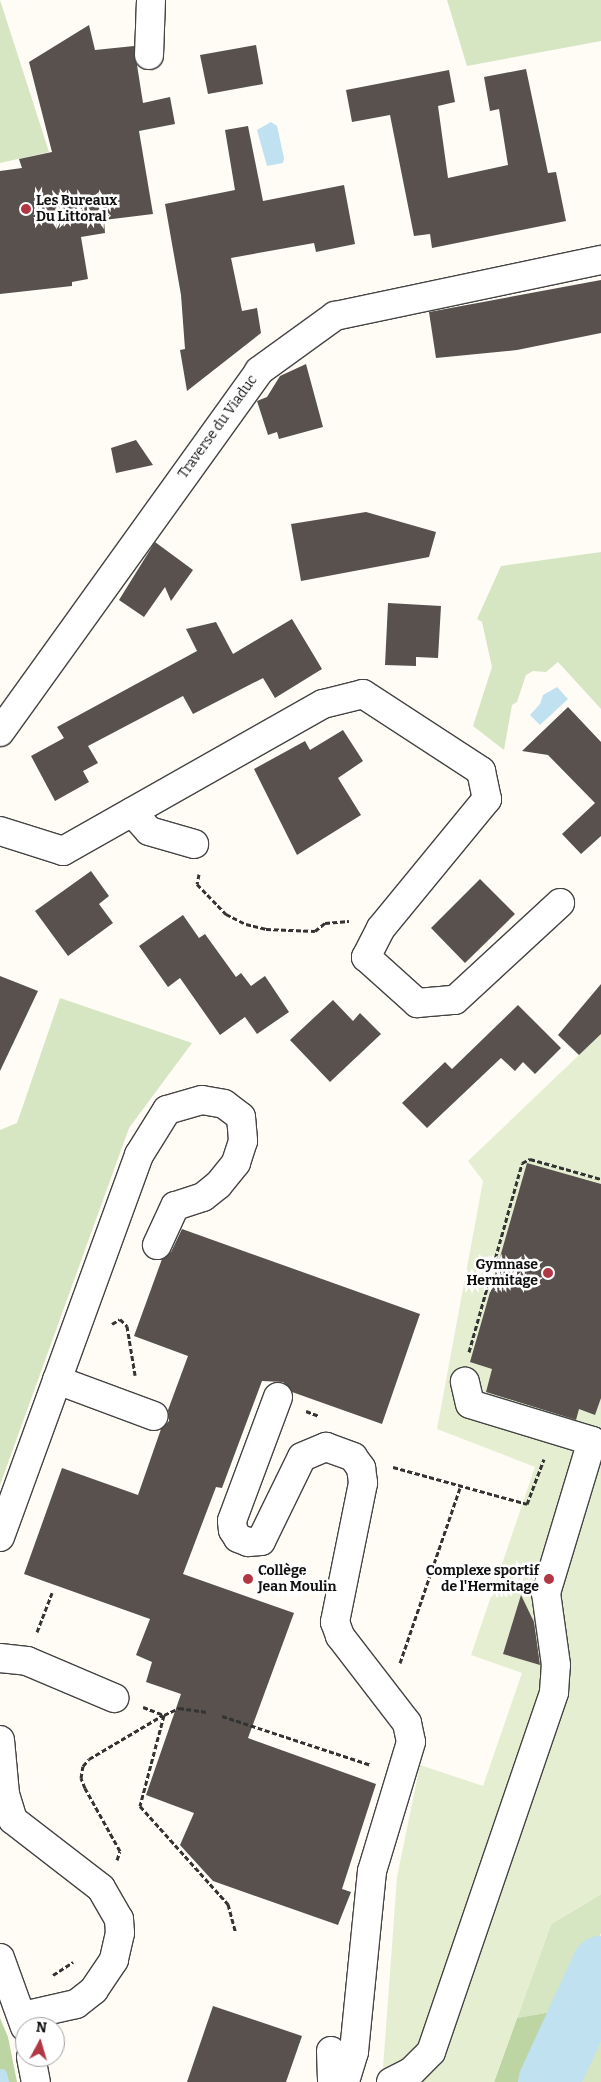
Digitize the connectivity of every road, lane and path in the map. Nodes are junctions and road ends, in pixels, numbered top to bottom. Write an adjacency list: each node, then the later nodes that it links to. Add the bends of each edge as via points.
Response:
1 (151, 0): 2 (street)
2 (149, 55)
3 (601, 260): 4 (street, Traverse du Viaduc, via 335,316 259,371)
4 (0, 732)
5 (132, 812): 6 (street, via 63,851); 7 (street, via 148,830); 10 (street, via 323,704 363,694 481,771 487,799)
6 (0, 831)
7 (194, 844)
8 (197, 884): 10 (path, via 226,914 266,929 315,931 325,923)
9 (560, 903): 10 (street, via 455,1000 417,1003 366,957)
10 (393, 913)
11 (601, 1179): 15 (path, via 530,1159 522,1163 466,1362)
12 (158, 1245): 14 (street, via 175,1206 203,1197 218,1185 236,1162 243,1141 241,1117 224,1104 202,1100 183,1103 167,1110 154,1127 139,1155)
13 (108, 1330): 17 (path, via 120,1319 126,1326)
14 (57, 1380): 17 (street); 21 (street)
15 (465, 1382): 18 (street, via 470,1404)
16 (278, 1397): 26 (street, via 232,1521 233,1530 238,1538 248,1542 261,1541 302,1457 326,1448 353,1457 361,1468 363,1483 335,1622 340,1636)
17 (147, 1413)
18 (553, 1430): 20 (path, via 527,1504 476,1489); 45 (street, via 592,1441 546,1593 556,1665 554,1692 431,2052 411,2072)
19 (408, 1473): 20 (path)
20 (460, 1488): 26 (path)
21 (0, 1537)
22 (52, 1594): 24 (path)
23 (0, 1658): 24 (street)
24 (27, 1661): 25 (street)
25 (114, 1698)
26 (388, 1698): 32 (street, via 407,1723 411,1742)
27 (150, 1710): 29 (path)
28 (209, 1712): 29 (path, via 179,1708)
29 (164, 1715): 33 (path, via 89,1758 83,1766 81,1778 85,1788); 34 (path, via 140,1806 228,1904)
30 (222, 1716): 32 (path)
31 (0, 1740): 39 (street, via 5,1794 13,1820 101,1888 119,1919 120,1933 114,1960 94,1990 76,2004)
32 (403, 1776): 44 (street, via 372,1871 354,2052)
33 (120, 1851)
34 (235, 1931)
35 (0, 1958): 38 (street)
36 (77, 1959): 37 (path)
37 (46, 1980)
38 (22, 2017)
39 (38, 2017)
40 (331, 2051): 43 (street)
41 (33, 2067): 42 (street)
42 (36, 2082)
43 (332, 2082)
44 (345, 2082)
45 (391, 2082)

